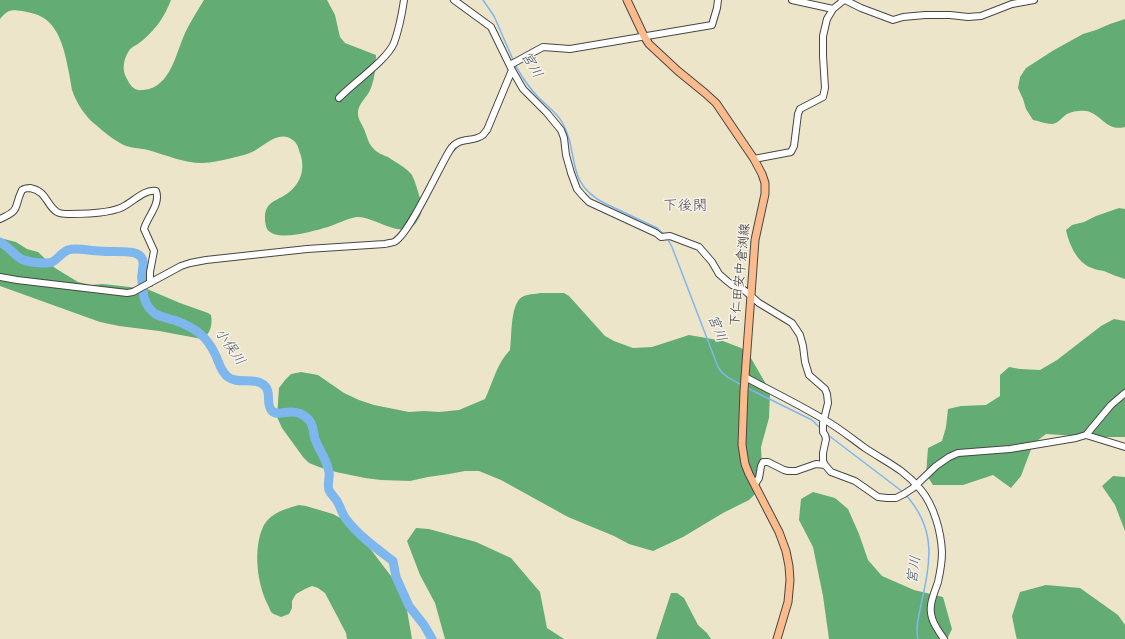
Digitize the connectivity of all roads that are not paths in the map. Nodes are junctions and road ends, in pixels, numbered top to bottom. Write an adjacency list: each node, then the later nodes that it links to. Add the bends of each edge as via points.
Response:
1 (404, 0): 11 (street, via 394,43 388,53)
2 (454, 0): 10 (street, via 491,27)
3 (626, 0): 9 (main road, 下仁田安中倉渕線)
4 (718, 0): 9 (street, via 712,25)
5 (792, 0): 8 (street)
6 (845, 0): 7 (street, via 894,20 925,15 981,16 1012,4); 8 (street)
7 (1034, 0)
8 (833, 9): 12 (street, via 827,19 823,36 823,97 800,109 792,152)
9 (644, 36): 10 (street, via 570,49 543,47 521,58); 12 (main road, 下仁田安中倉渕線, via 678,71 716,103)
10 (511, 68): 15 (street, via 487,130 482,136 462,140 451,148 418,210 394,242 206,260 181,266); 16 (street, via 523,89 561,130 577,189 589,202 661,237 670,236 699,247 719,274 732,285)
11 (339, 98)
12 (754, 160): 16 (main road, 下仁田安中倉渕線, via 765,183 765,194 755,240)
13 (0, 219): 15 (street, via 14,211 25,188 38,191 57,212 67,214 121,208 154,190 157,197 144,229 154,251)
14 (0, 277): 15 (street, via 126,293)
15 (150, 283)
16 (751, 295): 17 (main road, 下仁田安中倉渕線); 19 (street, via 759,303 792,323 800,335 809,375 827,394 828,403)
17 (745, 379): 19 (street); 23 (main road, 下仁田安中倉渕線, via 742,444 748,474)
18 (1125, 393): 20 (street, via 1111,405)
19 (823, 421): 22 (street, via 826,439 823,452); 24 (street, via 900,470)
20 (1086, 435): 21 (street); 24 (street, via 1010,449 958,453 936,466)
21 (1125, 447)
22 (825, 465): 23 (street, via 816,464 788,471 763,462); 24 (street, via 831,472 855,481 878,497 896,498)
23 (755, 484): 25 (main road, 下仁田安中倉渕線, via 779,532 789,566 788,602)
24 (915, 487): 26 (street, via 924,494 932,509 940,538 941,564 931,613)
25 (777, 639)
26 (944, 639)

